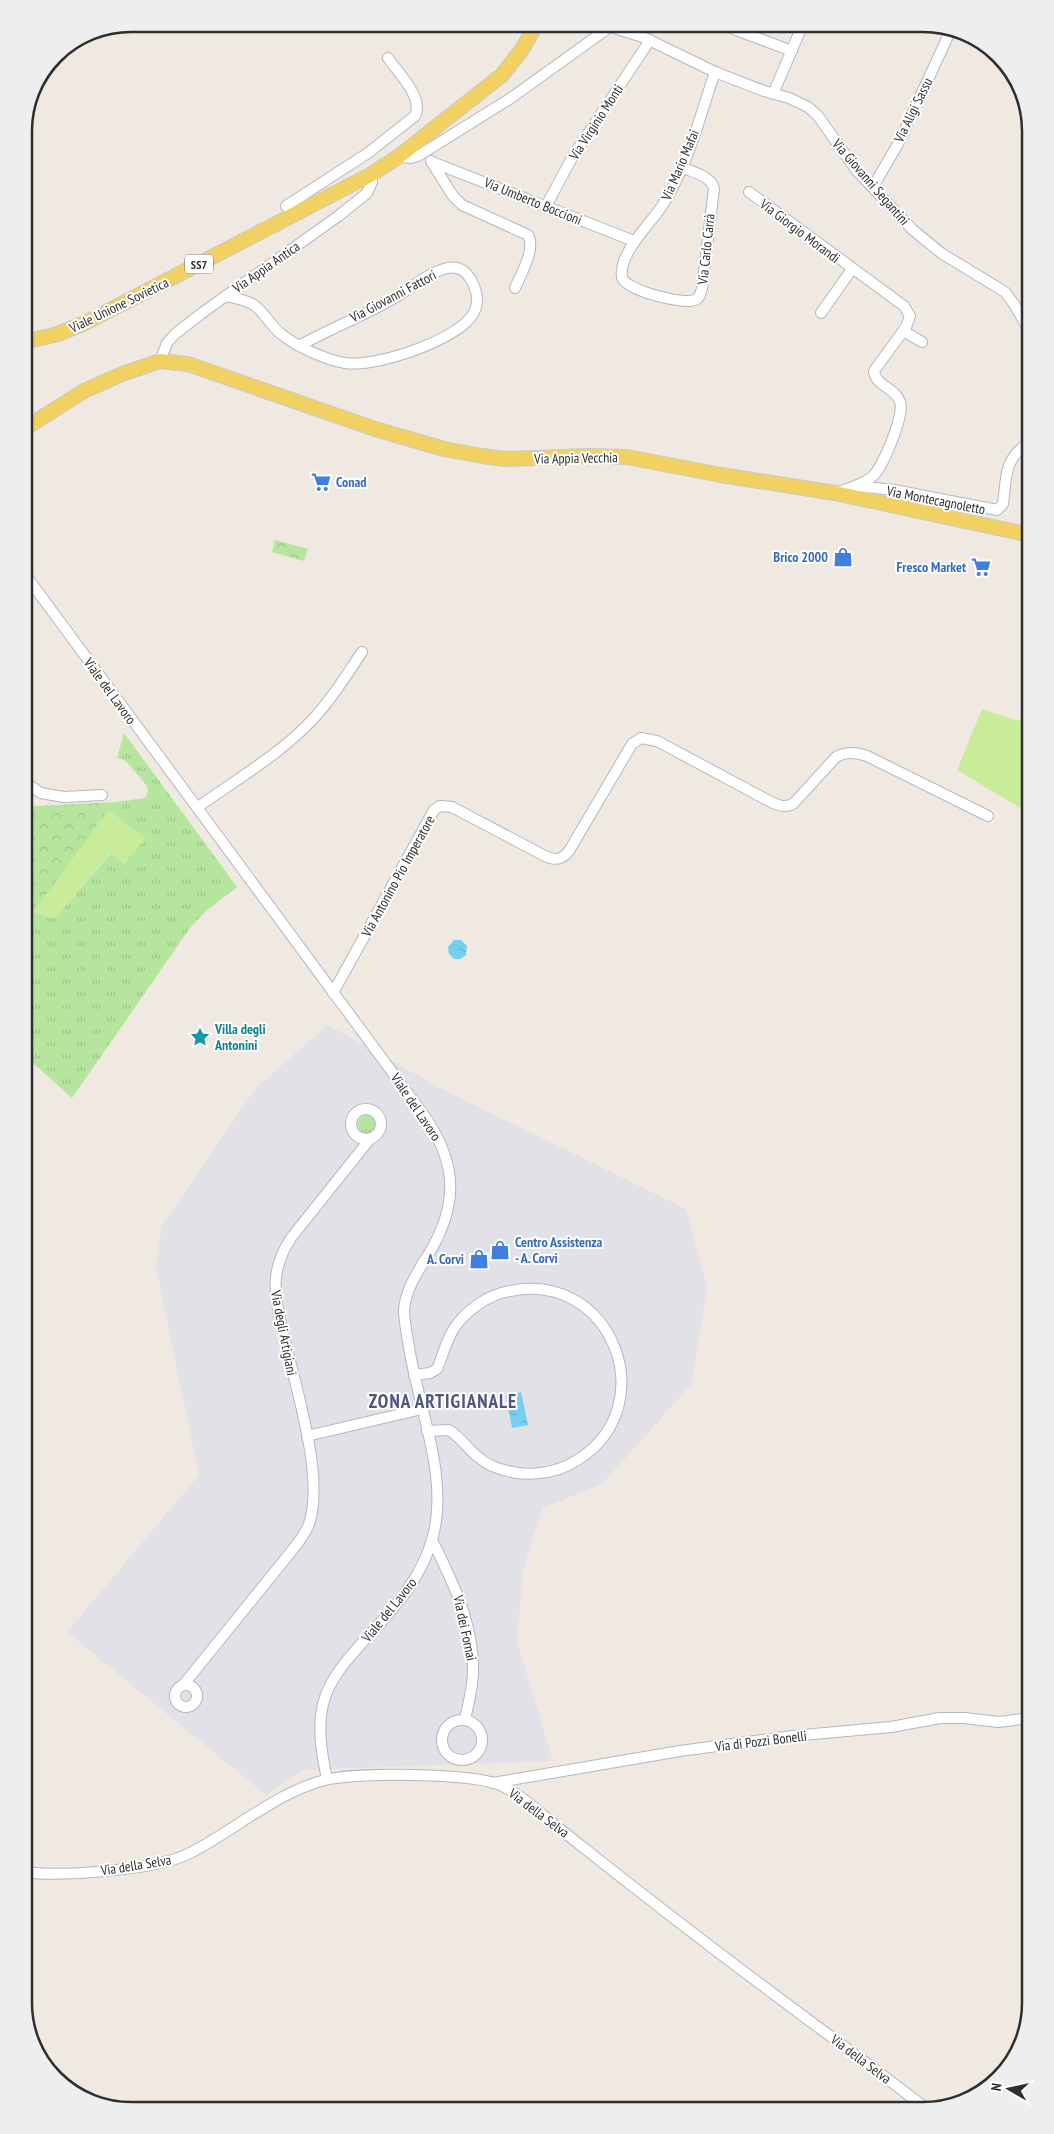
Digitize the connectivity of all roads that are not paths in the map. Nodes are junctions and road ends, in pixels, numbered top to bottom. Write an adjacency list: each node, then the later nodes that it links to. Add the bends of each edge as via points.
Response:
1 (532, 33): 13 (main road, SS7, via 502,75)
2 (601, 33): 12 (street, via 511,98)
3 (632, 33): 7 (street, Via Giovanni Segantini)
4 (744, 33): 8 (street)
5 (799, 33): 8 (street)
6 (948, 36): 17 (street, Via Aligi Sassu, via 898,142)
7 (650, 40): 10 (street, Via Giovanni Segantini); 19 (street, Via Virginio Monti, via 576,151)
8 (792, 51): 11 (street)
9 (388, 58): 20 (street, via 415,96 415,116)
10 (715, 72): 11 (street, Via Giovanni Segantini); 15 (street, Via Mario Mafai)
11 (773, 94): 17 (street, Via Giovanni Segantini, via 812,110 850,162)
12 (424, 152): 13 (street, via 413,158); 14 (street)
13 (398, 156): 16 (main road, SS7)
14 (432, 162): 19 (street, Via Umberto Boccioni); 24 (street, via 453,196 464,207 528,235 529,250)
15 (681, 167): 21 (street, Via Mario Mafai, via 662,205); 23 (street, Via Carlo Carrà, via 706,178 713,187 700,295 690,301 660,297 630,286)
16 (370, 175): 20 (main road, Viale Unione Sovietica / SS7); 25 (street, Via Appia Antica, via 372,182 367,193)
17 (873, 186): 27 (street, Via Giovanni Segantini, via 933,248 1005,292)
18 (749, 192): 22 (street, Via Giorgio Morandi)
19 (546, 206): 21 (street, Via Umberto Boccioni)
20 (288, 208): 29 (main road, Viale Unione Sovietica / SS7, via 87,322)
21 (634, 241): 23 (street, Via Mario Mafai)
22 (852, 269): 26 (street, Via Giorgio Morandi); 28 (street, Via Giorgio Morandi, via 908,310 910,319)
23 (622, 279)
24 (515, 288)
25 (226, 296): 31 (street, Via Giovanni Fattori, via 254,305 280,333); 32 (street, Via Appia Antica, via 172,337)
26 (821, 314)
27 (1022, 319)
28 (903, 331): 30 (street); 35 (street, Via Giorgio Morandi, via 874,371 876,379 900,400 900,417 878,470 868,480)
29 (33, 340)
30 (922, 342)
31 (299, 346): 31 (street, Via Giovanni Fattori, via 346,363 396,357 426,346 468,320 476,307 476,290 463,270 445,269 390,301)
32 (160, 361): 33 (main road, via 92,387); 36 (main road, Via Appia Vecchia, via 188,364 424,445 505,459 627,457)
33 (33, 423)
34 (1022, 448): 35 (street, Via Montecagnoletto, via 1008,464 1003,504 997,510 894,490)
35 (854, 486): 36 (street, Via Giorgio Morandi)
36 (835, 493): 37 (main road, Via Appia Vecchia)
37 (1022, 533)
38 (33, 592): 42 (street, Viale del Lavoro)
39 (362, 652): 42 (street, via 307,726)
40 (33, 788): 41 (street, via 41,793 64,797)
41 (102, 795)
42 (198, 807): 44 (street, Viale del Lavoro)
43 (988, 816): 44 (street, Via Antonino Pio Imperatore, via 867,756 853,753 836,757 794,804 782,806 657,741 641,738 632,744 567,854 559,859 545,856 452,807 440,806 434,810)
44 (333, 993): 46 (street, Viale del Lavoro, via 429,1122 450,1169 452,1190 447,1215 438,1238 411,1285 405,1304)
45 (370, 1139): 49 (street, Via degli Artigiani, via 291,1238 276,1274 276,1298)
46 (414, 1375): 47 (street, Viale del Lavoro); 48 (street, via 437,1369 450,1335 473,1308 497,1294 522,1289 558,1293 586,1307 609,1334 620,1362 621,1394 611,1424 588,1453 559,1469 528,1474 500,1469 478,1458 449,1430)
47 (422, 1409): 48 (street, Viale del Lavoro); 49 (street)
48 (427, 1431): 50 (street, Viale del Lavoro, via 437,1488 437,1517)
49 (307, 1436): 51 (street, Via degli Artigiani, via 314,1488 304,1535)
50 (432, 1540): 53 (street, Via dei Fornai, via 457,1591 472,1648 472,1682); 54 (street, Viale del Lavoro, via 407,1591 346,1662 329,1687 321,1723)
51 (184, 1684)
52 (1022, 1719): 55 (street, Via di Pozzi Bonelli, via 1005,1722 936,1719 891,1727 792,1736)
53 (465, 1720)
54 (327, 1779): 55 (street, Via della Selva, via 385,1775); 56 (street, Via della Selva, via 285,1797 177,1859 65,1874)
55 (493, 1782): 57 (street, Via della Selva, via 513,1792 662,1910)
56 (32, 1872)
57 (918, 2102)

